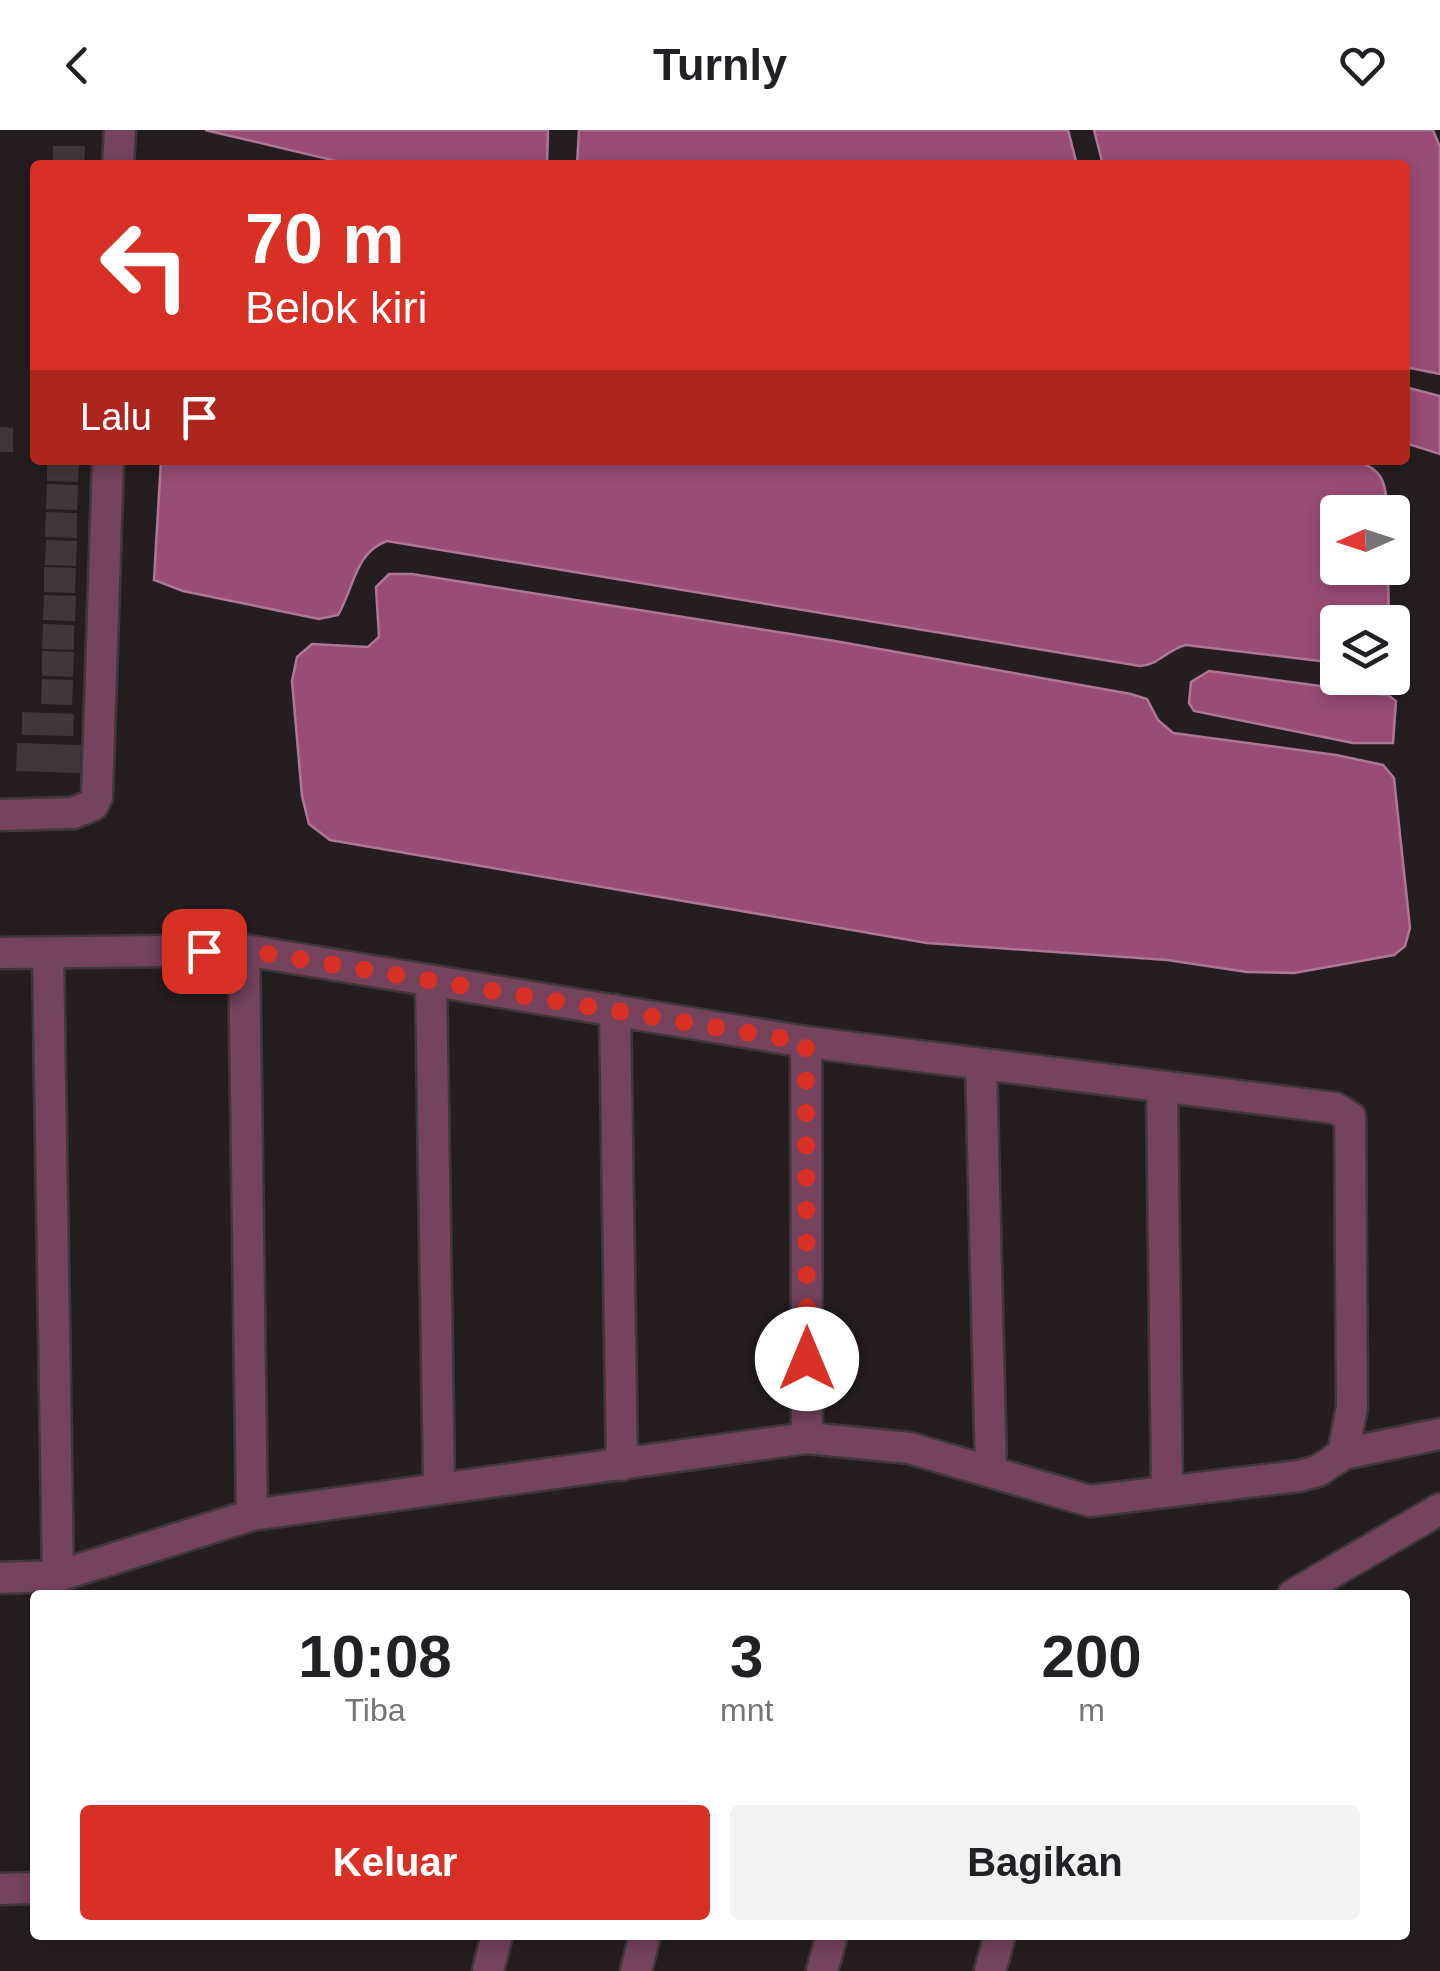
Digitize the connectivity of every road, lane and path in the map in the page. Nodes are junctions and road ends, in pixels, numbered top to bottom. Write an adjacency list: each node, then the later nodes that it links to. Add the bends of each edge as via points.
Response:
1 (120, 130): 2 (street)
2 (118, 160)
3 (108, 465): 4 (street, via 97,797 73,813)
4 (0, 814)
5 (244, 950): 7 (street); 8 (street); 21 (street)
6 (0, 953): 7 (street)
7 (48, 953): 22 (street)
8 (430, 981): 9 (street); 18 (street)
9 (615, 1010): 10 (street); 16 (street)
10 (806, 1042): 11 (street); 14 (street)
11 (981, 1064): 12 (street); 17 (street)
12 (1162, 1087): 15 (street, via 1335,1108 1350,1117 1352,1407); 19 (street)
13 (1440, 1434): 15 (street)
14 (807, 1438): 16 (street); 17 (street, via 909,1448)
15 (1343, 1454): 19 (street, via 1298,1476)
16 (622, 1465): 18 (street)
17 (992, 1471): 19 (street, via 1090,1501)
18 (438, 1486): 21 (street)
19 (1167, 1489)
20 (1440, 1509): 24 (street)
21 (252, 1515): 22 (street)
22 (58, 1576): 23 (street)
23 (0, 1578)
24 (1302, 1590)
25 (30, 1888): 26 (street)
26 (0, 1889)
27 (496, 1940): 31 (street)
28 (644, 1940): 32 (street)
29 (831, 1940): 33 (street)
30 (999, 1940): 34 (street)
31 (488, 1971)
32 (636, 1971)
33 (822, 1971)
34 (990, 1971)

